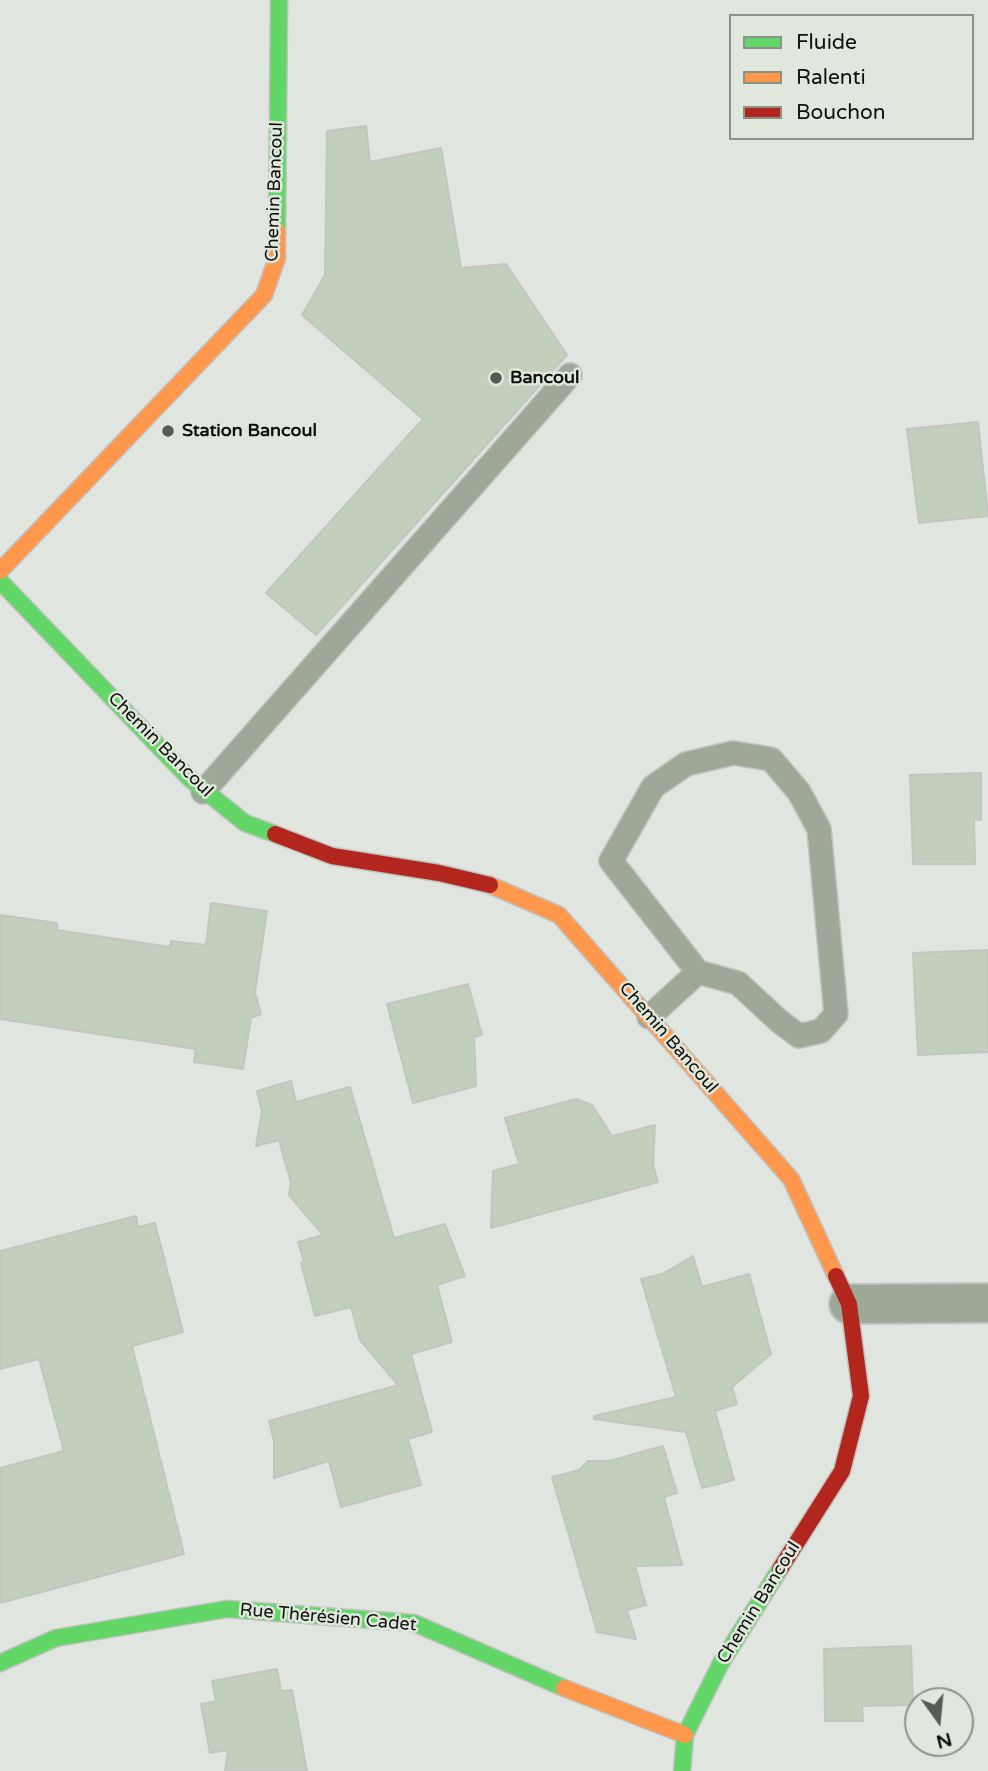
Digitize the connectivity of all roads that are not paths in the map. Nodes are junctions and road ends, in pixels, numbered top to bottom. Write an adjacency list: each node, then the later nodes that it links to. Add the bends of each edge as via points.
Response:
1 (279, 0): 3 (main road, Chemin Bancoul, via 276,258 264,295)
2 (570, 375): 5 (lane)
3 (0, 570)
4 (0, 581): 5 (main road, Chemin Bancoul)
5 (203, 792): 7 (main road, Chemin Bancoul, via 245,823 332,856 494,886 559,915)
6 (698, 972): 6 (lane, via 738,983 799,1036 821,1031 836,1013 819,829 799,792 771,758 733,753 686,764 653,787 611,861); 7 (lane)
7 (649, 1017): 9 (main road, Chemin Bancoul, via 791,1179)
8 (988, 1303): 9 (street)
9 (849, 1304): 11 (main road, Chemin Bancoul, via 860,1396 842,1471 721,1663)
10 (0, 1663): 11 (main road, Rue Thérésien Cadet, via 56,1637 227,1609 414,1623)
11 (685, 1735): 12 (main road, Chemin Bancoul)
12 (682, 1771)

